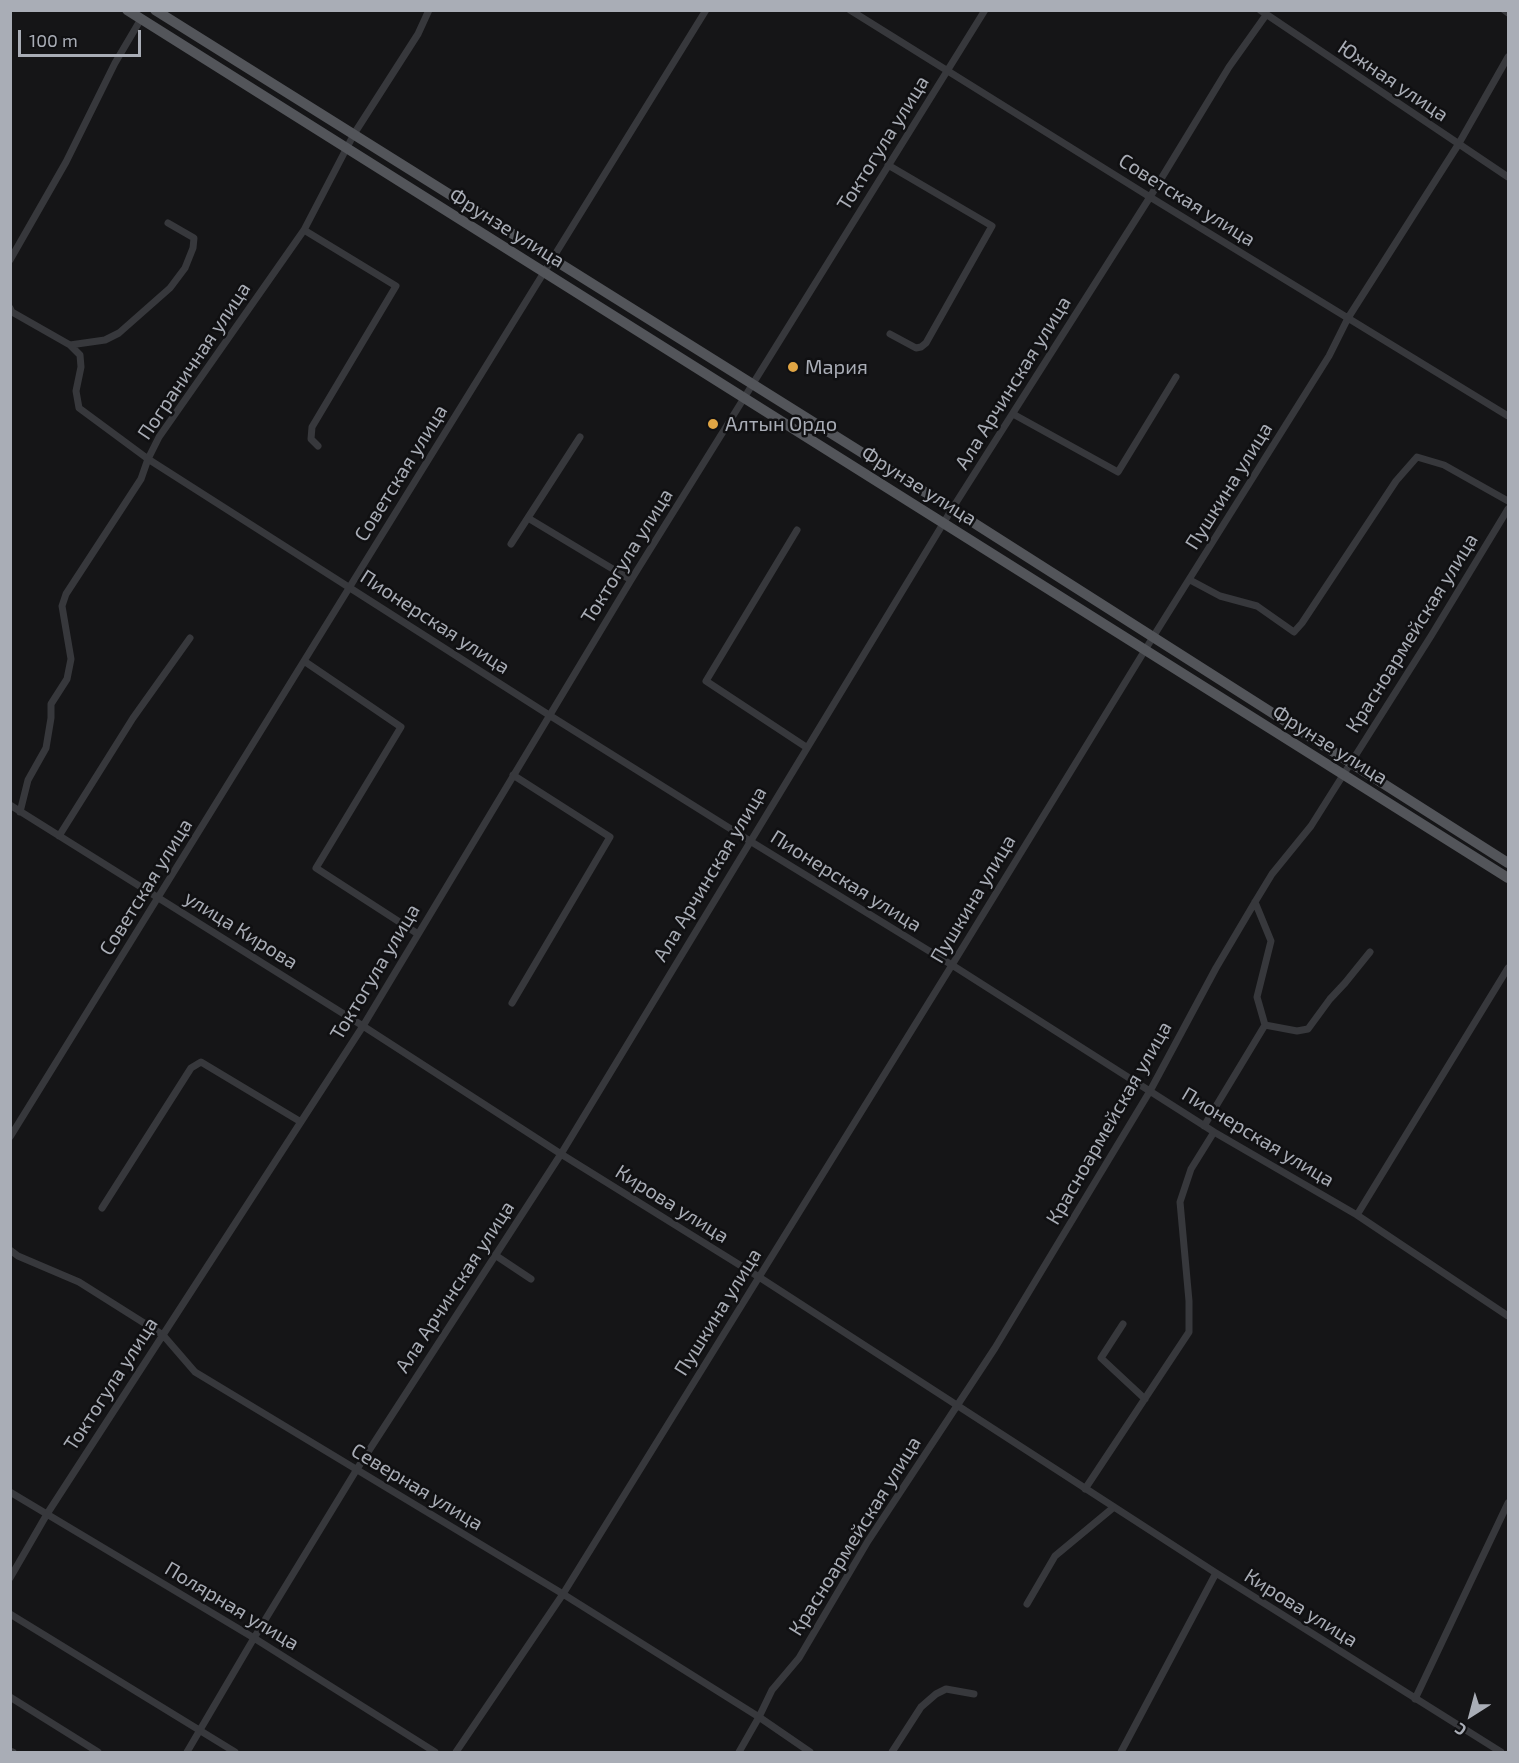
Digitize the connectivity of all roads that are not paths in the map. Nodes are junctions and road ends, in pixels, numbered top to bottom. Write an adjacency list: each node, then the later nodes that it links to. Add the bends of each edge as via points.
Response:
1 (127, 10): 10 (main road, Фрунзе улица)
2 (155, 10): 13 (main road, Фрунзе улица)
3 (429, 10): 13 (street, Пограничная улица, via 418,34)
4 (706, 10): 21 (street, Советская улица)
5 (850, 10): 12 (street, Советская улица)
6 (985, 10): 12 (street, Токтогула улица)
7 (1504, 10): 9 (street)
8 (1263, 13): 14 (street, Южная улица); 18 (street, Ала Арчинская улица)
9 (1509, 13)
10 (141, 19): 15 (main road, Фрунзе улица); 22 (street)
11 (1509, 57): 14 (street, Пушкина улица)
12 (947, 70): 16 (street, Токтогула улица); 18 (street, Советская улица)
13 (354, 134): 15 (street, Пограничная улица); 21 (main road, Фрунзе улица)
14 (1458, 145): 17 (street, Южная улица); 25 (street, Пушкина улица)
15 (346, 148): 20 (street, Пограничная улица); 23 (main road, Фрунзе улица)
16 (888, 165): 26 (street, via 992,226 926,343 916,348); 29 (street, Токтогула улица)
17 (1509, 177)
18 (1150, 197): 25 (street, Советская улица); 31 (street, Ала Арчинская улица)
19 (168, 223): 27 (street, via 194,238 185,268 170,288 119,333 105,340)
20 (304, 230): 34 (street, via 396,286 312,427 311,439); 35 (street, Пограничная улица, via 159,437)
21 (553, 259): 23 (street, Советская улица); 29 (main road, Фрунзе улица)
22 (10, 260)
23 (545, 272): 30 (main road, Фрунзе улица); 45 (street, Советская улица)
24 (10, 308): 27 (street)
25 (1348, 318): 32 (street, Советская улица); 44 (street, Пушкина улица, via 1329,356)
26 (890, 334)
27 (70, 345): 35 (street, Пионерская улица, via 80,355 76,391 79,408)
28 (1176, 377): 31 (street, via 1118,472)
29 (752, 384): 30 (street, Токтогула улица); 37 (main road, Фрунзе улица)
30 (744, 397): 40 (main road, Фрунзе улица); 43 (street, Токтогула улица)
31 (1013, 414): 37 (street, Ала Арчинская улица)
32 (1509, 416)
33 (580, 437): 39 (street)
34 (318, 446)
35 (148, 459): 45 (street, Пионерская улица); 56 (street, Пограничная улица, via 141,479 66,594 62,606 71,659 67,680 51,704 46,748 28,780)
36 (1509, 501): 44 (street, via 1444,465 1417,457 1396,481 1294,632 1257,606 1220,596)
37 (952, 509): 40 (street, Ала Арчинская улица); 46 (main road, Фрунзе улица)
38 (1509, 509): 52 (street, Красноармейская улица)
39 (528, 518): 42 (street); 43 (street)
40 (944, 522): 48 (main road, Фрунзе улица); 51 (street, Ала Арчинская улица)
41 (797, 530): 51 (street, via 706,681)
42 (511, 544)
43 (631, 580): 50 (street, Токтогула улица)
44 (1190, 580): 46 (street, Пушкина улица)
45 (350, 588): 49 (street, Советская улица); 50 (street, Пионерская улица)
46 (1153, 637): 48 (street, Пушкина улица); 52 (main road, Фрунзе улица)
47 (190, 638): 57 (street, via 133,718)
48 (1145, 649): 54 (main road, Фрунзе улица); 65 (street, Пушкина улица)
49 (304, 661): 61 (street, Советская улица); 63 (street, via 401,727 316,868)
50 (549, 715): 53 (street, Токтогула улица); 58 (street, Пионерская улица)
51 (806, 747): 58 (street, Ала Арчинская улица)
52 (1351, 762): 54 (street, Красноармейская улица); 59 (main road, Фрунзе улица)
53 (513, 775): 63 (street, Токтогула улица); 67 (street, via 610,837)
54 (1343, 775): 60 (main road, Фрунзе улица); 62 (street, Красноармейская улица)
55 (10, 805): 56 (street, улица Кирова)
56 (20, 812): 57 (street, улица Кирова)
57 (59, 836): 61 (street, улица Кирова)
58 (750, 841): 65 (street, Пионерская улица); 75 (street, Ала Арчинская улица)
59 (1509, 863)
60 (1509, 878)
61 (159, 898): 69 (street, улица Кирова); 74 (street, Советская улица)
62 (1255, 902): 68 (street, via 1271,941 1257,997); 70 (street, Красноармейская улица)
63 (418, 933): 69 (street, Токтогула улица)
64 (1370, 952): 68 (street, via 1308,1029 1297,1031)
65 (952, 965): 70 (street, Пионерская улица); 80 (street, Пушкина улица)
66 (1509, 968): 77 (street)
67 (512, 1003)
68 (1265, 1025): 72 (street)
69 (363, 1026): 71 (street, Токтогула улица); 75 (street, Кирова улица)
70 (1150, 1091): 72 (street, Пионерская улица); 86 (street, Красноармейская улица)
71 (301, 1122): 76 (street, via 201,1062 191,1068); 84 (street, Токтогула улица)
72 (1204, 1126): 73 (street, Пионерская улица)
73 (1214, 1132): 77 (street, Пионерская улица); 85 (street, via 1191,1169 1180,1202 1189,1332)
74 (10, 1137)
75 (561, 1154): 79 (street, Ала Арчинская улица); 80 (street, Кирова улица)
76 (102, 1208)
77 (1357, 1215): 82 (street, Пионерская улица)
78 (10, 1250): 84 (street, Северная улица, via 79,1282)
79 (495, 1255): 81 (street); 87 (street, Ала Арчинская улица)
80 (759, 1277): 86 (street, Кирова улица); 95 (street, Пушкина улица)
81 (531, 1279)
82 (1509, 1316)
83 (1123, 1324): 85 (street, via 1101,1358)
84 (163, 1335): 87 (street, Северная улица, via 195,1372); 92 (street, Токтогула улица)
85 (1145, 1399): 88 (street)
86 (956, 1406): 88 (street, Кирова улица); 102 (street, Красноармейская улица, via 868,1541 799,1658 772,1690)
87 (357, 1469): 95 (street, Северная улица); 98 (street, Ала Арчинская улица)
88 (1085, 1489): 91 (street, Кирова улица)
89 (10, 1492): 92 (street, Полярная улица)
90 (1509, 1503): 101 (street)
91 (1113, 1507): 93 (street, Кирова улица); 96 (street, via 1062,1548)
92 (47, 1514): 94 (street, Токтогула улица); 98 (street, Полярная улица)
93 (1216, 1574): 101 (street, Кирова улица); 112 (street)
94 (10, 1578)
95 (563, 1594): 102 (street, Северная улица); 108 (street, Пушкина улица)
96 (1027, 1604)
97 (10, 1614): 103 (street)
98 (254, 1638): 103 (street, Ала Арчинская улица); 107 (street, Полярная улица)
99 (974, 1694): 111 (street, via 946,1689 936,1694 921,1707)
100 (10, 1697): 104 (street)
101 (1415, 1699): 113 (street, Кирова улица)
102 (759, 1717): 109 (street, Красноармейская улица); 110 (street, Северная улица)
103 (201, 1731): 105 (street, Ала Арчинская улица); 106 (street)
104 (98, 1752)
105 (187, 1752)
106 (235, 1752)
107 (435, 1752)
108 (456, 1752)
109 (739, 1752)
110 (810, 1752)
111 (892, 1752)
112 (1121, 1752)
113 (1501, 1752)

